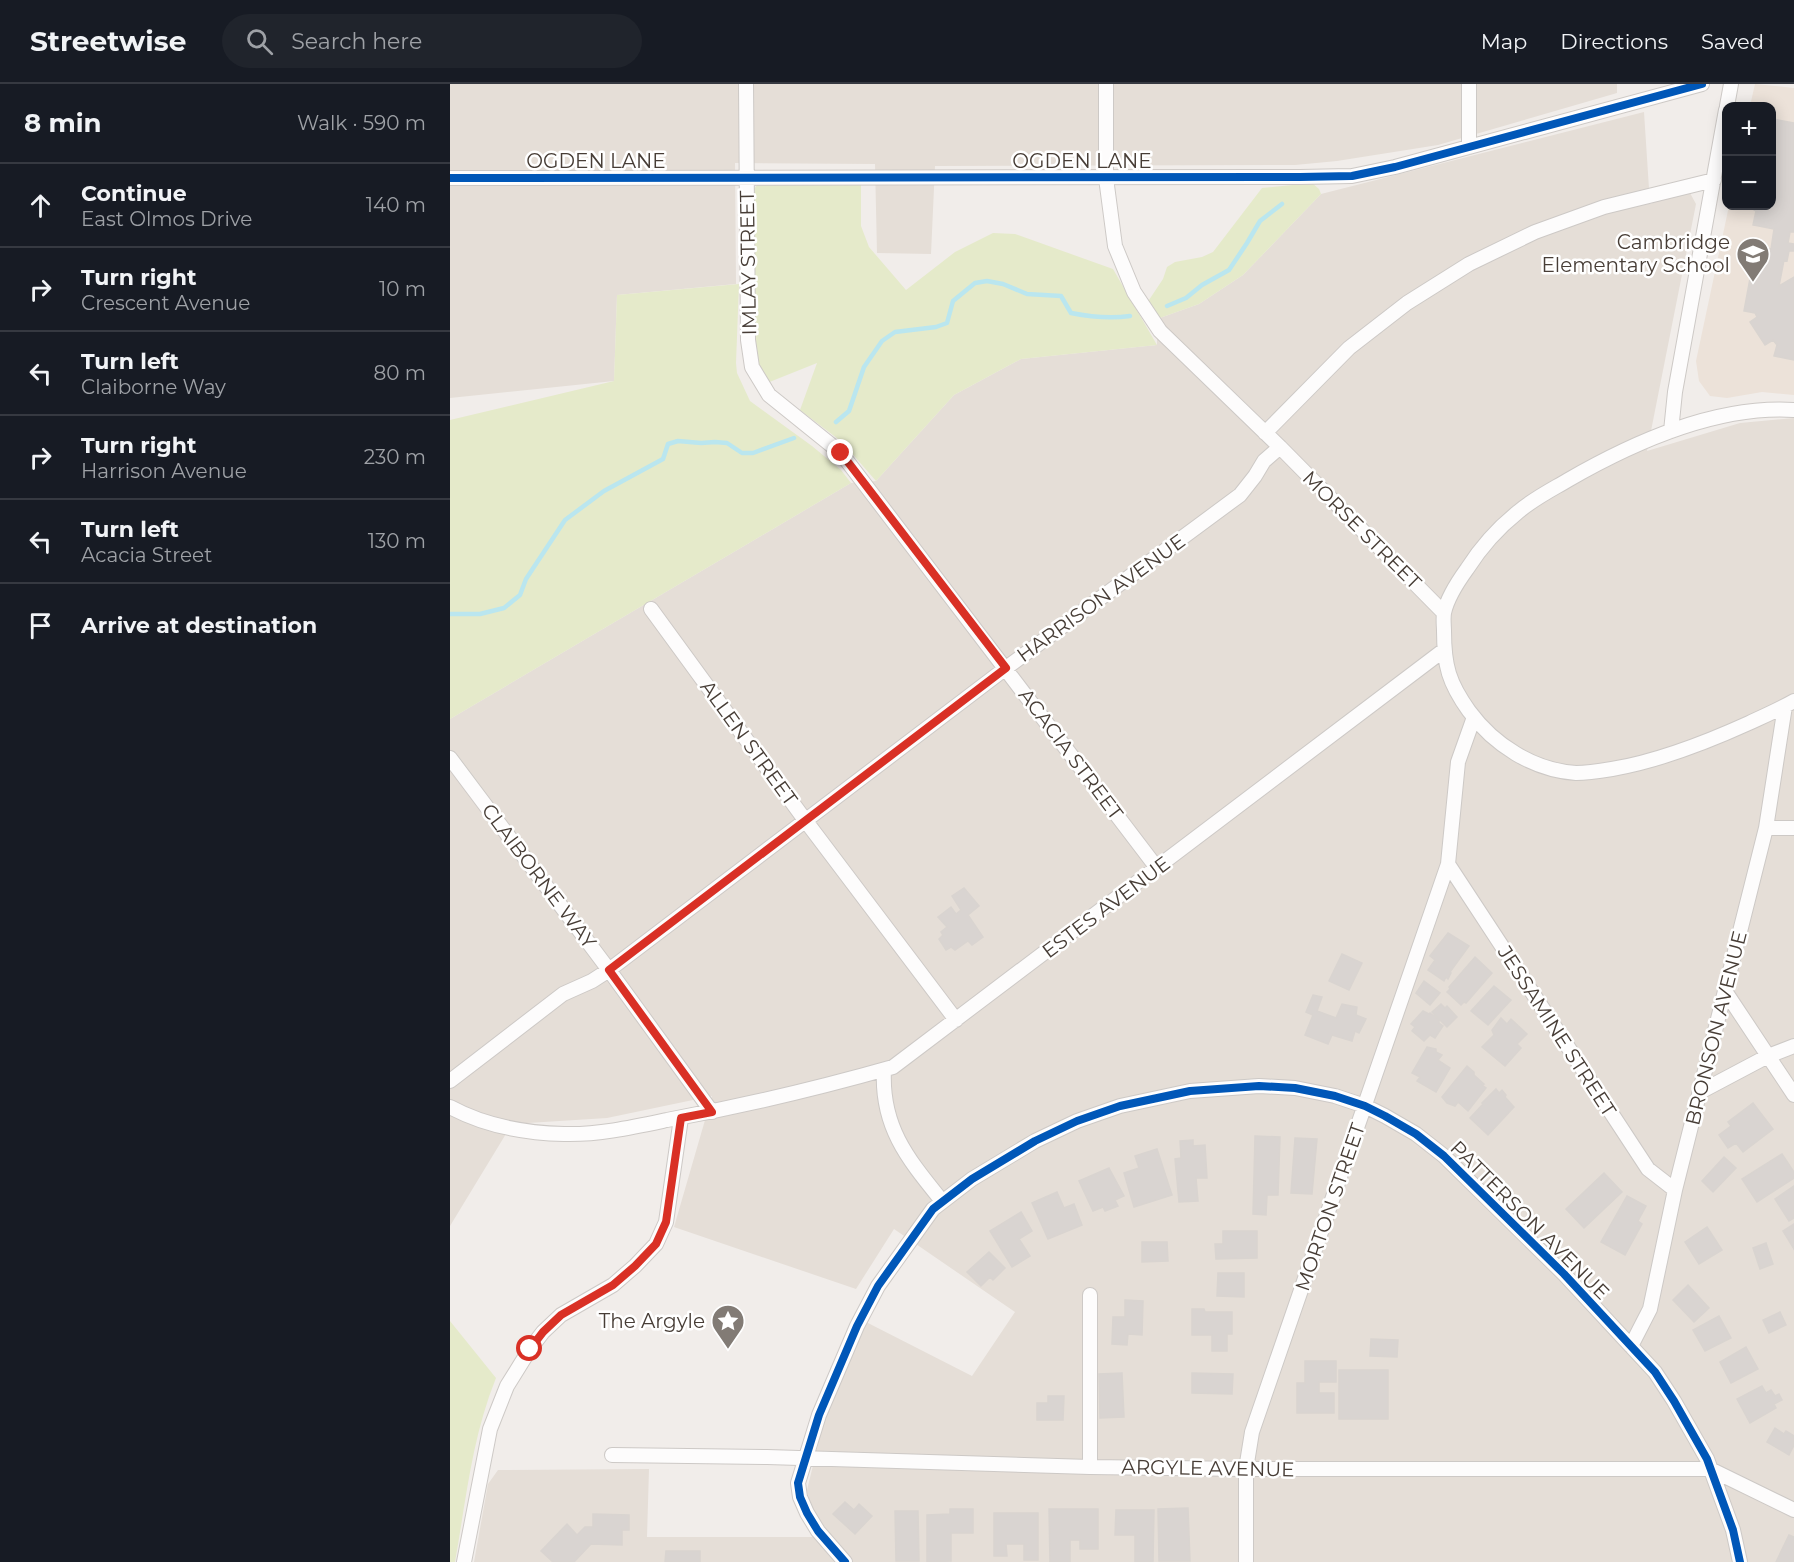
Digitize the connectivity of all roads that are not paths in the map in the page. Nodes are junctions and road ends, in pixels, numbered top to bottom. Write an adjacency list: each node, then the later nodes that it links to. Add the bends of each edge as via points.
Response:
1 (746, 84): 9 (street, IMLAY STREET)
2 (1106, 84): 11 (street)
3 (1468, 84): 8 (street)
4 (1702, 84): 8 (street, OGDEN LANE)
5 (1731, 84): 6 (street)
6 (1728, 102)
7 (1722, 136): 12 (street)
8 (1469, 147): 11 (street, OGDEN LANE, via 1352,176)
9 (747, 177): 10 (street, OGDEN LANE); 11 (street, OGDEN LANE); 14 (street, IMLAY STREET, via 748,339 752,367 769,395)
10 (450, 178)
11 (1106, 178): 16 (street, via 1115,246 1134,292 1160,331)
12 (1714, 180): 15 (street); 16 (street, via 1605,207 1535,232 1469,264 1407,303 1348,348)
13 (1794, 410): 15 (street, via 1738,412)
14 (800, 422): 21 (street, ACACIA STREET, via 841,453)
15 (1671, 431): 19 (street, via 1605,459 1519,510 1474,559 1458,581)
16 (1266, 433): 17 (street, MORSE STREET)
17 (1280, 447): 19 (street, MORSE STREET); 21 (street, HARRISON AVENUE, via 1264,461 1240,495)
18 (651, 609): 25 (street, ALLEN STREET)
19 (1444, 613): 20 (street)
20 (1444, 650): 23 (street, via 1451,683); 29 (street, ESTES AVENUE)
21 (1006, 668): 25 (street, HARRISON AVENUE); 29 (street, ACACIA STREET)
22 (1790, 704): 23 (street, via 1656,759 1577,773 1521,758); 26 (street, BRONSON AVENUE)
23 (1474, 717): 28 (street, MORTON STREET, via 1458,762)
24 (450, 758): 30 (street, CLAIBORNE WAY)
25 (805, 820): 30 (street, HARRISON AVENUE); 32 (street, ALLEN STREET)
26 (1766, 828): 27 (street); 31 (street, BRONSON AVENUE)
27 (1794, 828)
28 (1448, 864): 39 (street, MORTON STREET); 43 (street, JESSAMINE STREET, via 1648,1169)
29 (1157, 868): 32 (street, ESTES AVENUE)
30 (609, 970): 36 (street, HARRISON AVENUE, via 563,994); 41 (street, CLAIBORNE WAY)
31 (1725, 991): 34 (street); 37 (street, BRONSON AVENUE)
32 (956, 1020): 35 (street, ESTES AVENUE)
33 (1794, 1046): 34 (street)
34 (1768, 1056): 37 (street); 38 (street)
35 (884, 1070): 41 (street, ESTES AVENUE); 44 (street, via 886,1111 898,1140)
36 (450, 1081)
37 (1700, 1092): 43 (street, BRONSON AVENUE)
38 (1794, 1095)
39 (1365, 1106): 44 (street, PATTERSON AVENUE, via 1305,1090 1259,1086 1190,1091 1120,1106 1035,1141); 46 (street, PATTERSON AVENUE, via 1416,1134 1444,1156); 50 (street, MORTON STREET, via 1252,1432)
40 (450, 1107): 42 (street, ESTES AVENUE, via 467,1116 534,1133 628,1128)
41 (712, 1112): 42 (street, ESTES AVENUE)
42 (681, 1118): 53 (street, via 666,1222 656,1244 613,1285 561,1315 543,1332 507,1386 490,1429)
43 (1675, 1190): 46 (street, BRONSON AVENUE, via 1650,1309)
44 (942, 1201): 48 (street, PATTERSON AVENUE, via 878,1286 819,1415)
45 (1090, 1295): 49 (street)
46 (1631, 1346): 51 (street, PATTERSON AVENUE, via 1674,1401)
47 (612, 1455): 48 (street, ARGYLE AVENUE)
48 (807, 1458): 49 (street, ARGYLE AVENUE); 54 (street, PATTERSON AVENUE, via 798,1483 800,1497 818,1531)
49 (1090, 1467): 50 (street, ARGYLE AVENUE)
50 (1246, 1469): 51 (street, ARGYLE AVENUE); 55 (street, MORTON STREET)
51 (1710, 1469): 52 (street, ARGYLE AVENUE); 56 (street, PATTERSON AVENUE, via 1733,1530)
52 (1794, 1510)
53 (464, 1562)
54 (844, 1562)
55 (1246, 1562)
56 (1740, 1562)

